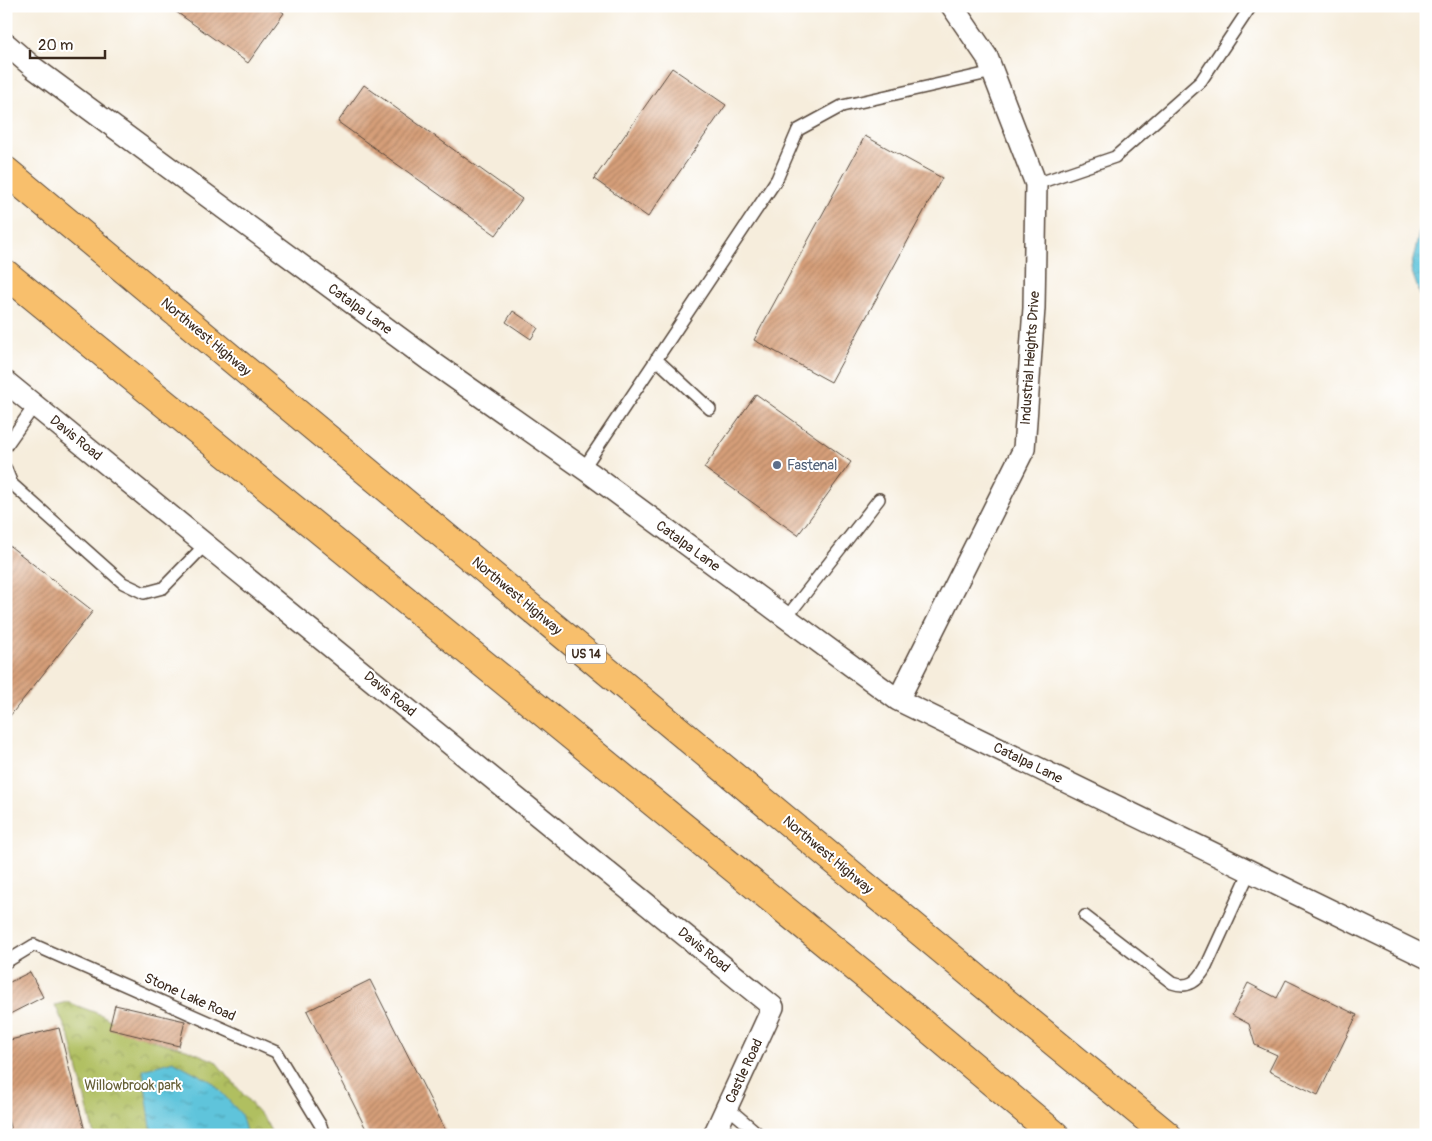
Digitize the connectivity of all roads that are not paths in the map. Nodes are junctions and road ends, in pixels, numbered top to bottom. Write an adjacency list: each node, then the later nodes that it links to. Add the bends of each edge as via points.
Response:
1 (952, 6): 4 (street, Industrial Heights Drive)
2 (1251, 6): 6 (lane, via 1201,82 1115,157)
3 (6, 44): 14 (street, Catalpa Lane, via 432,362)
4 (993, 72): 6 (street, Industrial Heights Drive); 8 (lane, via 842,106 798,130 777,179)
5 (6, 171): 29 (main road, Northwest Highway / US 14)
6 (1036, 184): 18 (street, Industrial Heights Drive, via 1034,308 1024,449)
7 (6, 274): 28 (main road, via 872,981)
8 (656, 359): 11 (lane); 14 (lane)
9 (6, 382): 10 (street, Davis Road)
10 (35, 405): 12 (lane); 16 (street, Davis Road)
11 (710, 409)
12 (6, 446)
13 (6, 469): 16 (lane, via 12,484 123,583 144,593 164,588)
14 (583, 469): 17 (street, Catalpa Lane)
15 (880, 499): 17 (lane)
16 (206, 544): 23 (street, Davis Road)
17 (786, 618): 18 (street, Catalpa Lane)
18 (898, 700): 19 (street, Catalpa Lane)
19 (1250, 871): 20 (lane, via 1206,967 1190,984 1172,983); 21 (street, Catalpa Lane)
20 (1085, 916)
21 (1426, 957)
22 (6, 962): 25 (lane, Stone Lake Road, via 34,944 276,1052)
23 (773, 1007): 24 (street, Castle Road)
24 (727, 1107): 26 (street, Castle Road); 27 (lane)
25 (324, 1135)
26 (714, 1135)
27 (760, 1135)
28 (1055, 1135)
29 (1167, 1135)

